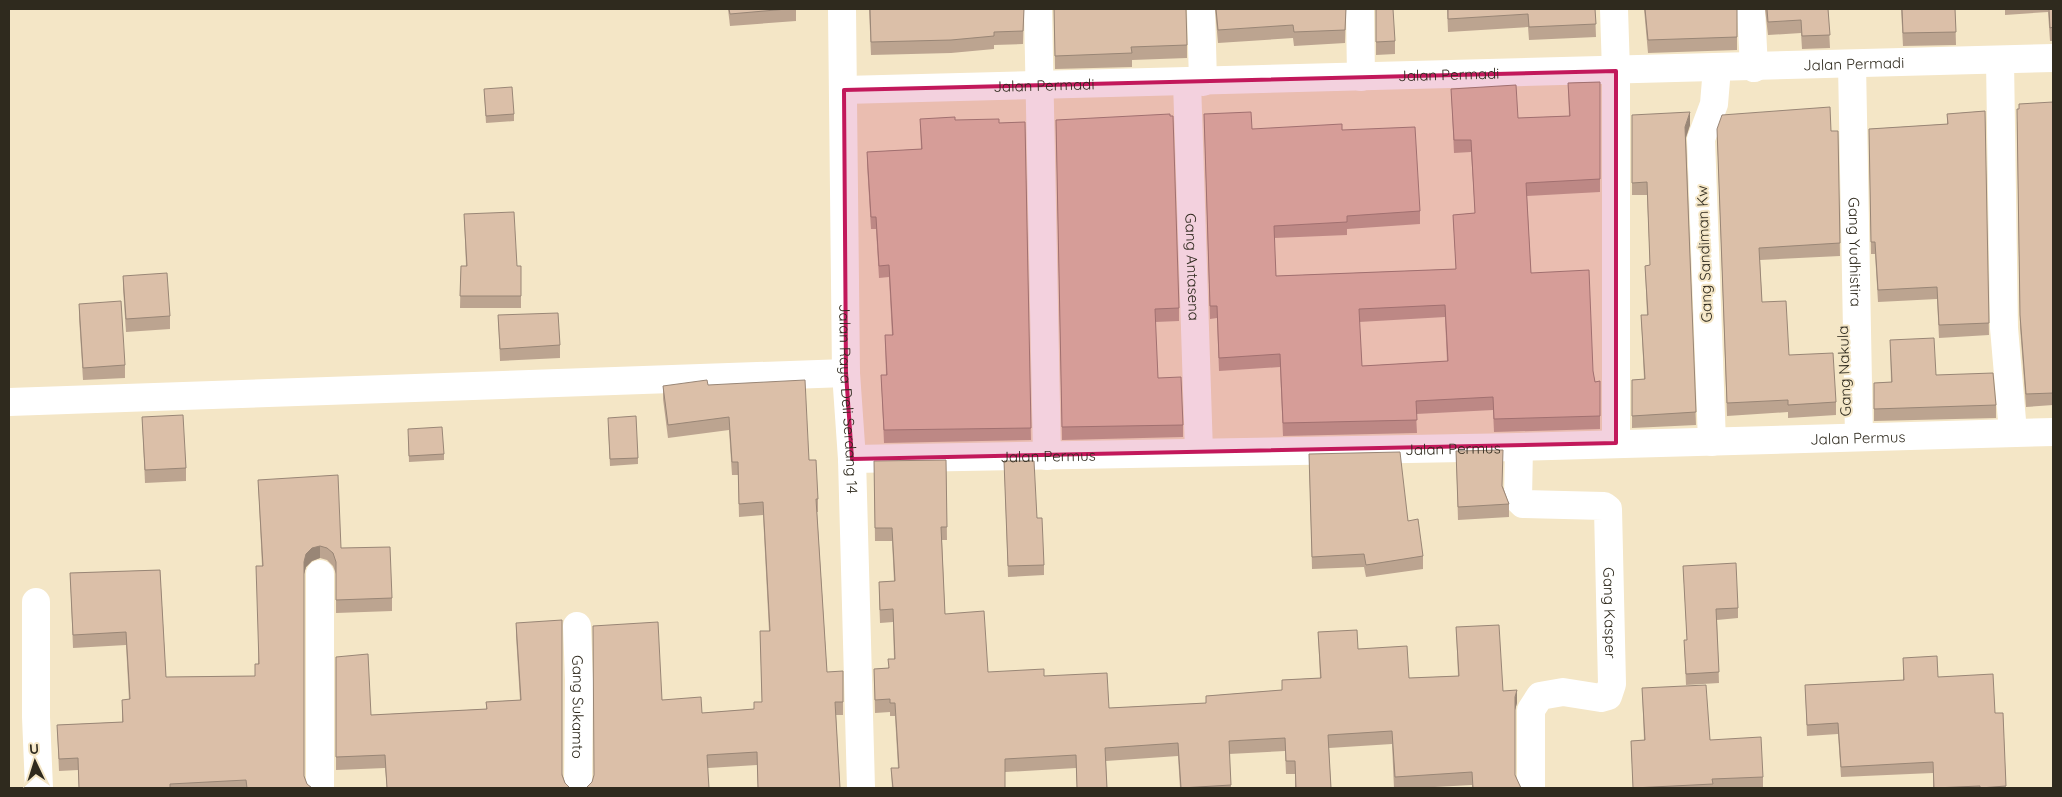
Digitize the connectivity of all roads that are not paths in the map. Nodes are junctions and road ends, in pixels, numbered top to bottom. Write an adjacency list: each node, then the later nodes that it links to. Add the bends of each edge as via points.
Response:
1 (842, 9): 16 (street, Jalan Raya Deli Serdang 14)
2 (1038, 9): 15 (street)
3 (1201, 9): 14 (street, Gang Antasena)
4 (1360, 9): 13 (street)
5 (1614, 9): 12 (street)
6 (1751, 9): 11 (street)
7 (2053, 58): 8 (street, Jalan Permadi)
8 (2000, 60): 9 (street, Jalan Permadi); 19 (street, via 2004,328)
9 (1844, 65): 11 (street, Jalan Permadi); 21 (street, Gang Nakula, via 1844,414)
10 (1718, 68): 11 (street, Jalan Permadi); 12 (street, Jalan Permadi); 22 (street, Gang Sandiman Kw, via 1714,104 1700,139)
11 (1754, 68)
12 (1616, 71): 13 (street, Jalan Permadi); 23 (street)
13 (1361, 77): 14 (street, Jalan Permadi)
14 (1195, 82): 15 (street, Jalan Permadi); 25 (street, Gang Antasena)
15 (1040, 85): 16 (street, Jalan Permadi); 26 (street)
16 (844, 90): 17 (street, Jalan Raya Deli Serdang 14)
17 (846, 373): 18 (street); 27 (street, Jalan Raya Deli Serdang 14)
18 (9, 402)
19 (2013, 432): 20 (street, Jalan Permus); 21 (street, Jalan Permus)
20 (2053, 432)
21 (1853, 437): 22 (street, Jalan Permus)
22 (1712, 442): 23 (street, Jalan Permus)
23 (1616, 443): 24 (street, Jalan Permus)
24 (1519, 447): 25 (street, Jalan Permus); 35 (street, Gang Kasper, via 1518,499 1524,504 1604,506 1608,509 1612,684 1608,696 1601,698 1563,692 1540,696 1531,710)
25 (1199, 452): 26 (street, Jalan Permus)
26 (1047, 456): 27 (street, Jalan Permus)
27 (852, 459): 34 (street, Jalan Raya Deli Serdang 14)
28 (320, 574): 32 (street)
29 (36, 602): 31 (street)
30 (577, 626): 33 (street, Gang Sukamto)
31 (38, 788)
32 (320, 788)
33 (578, 788)
34 (861, 788)
35 (1531, 788)

